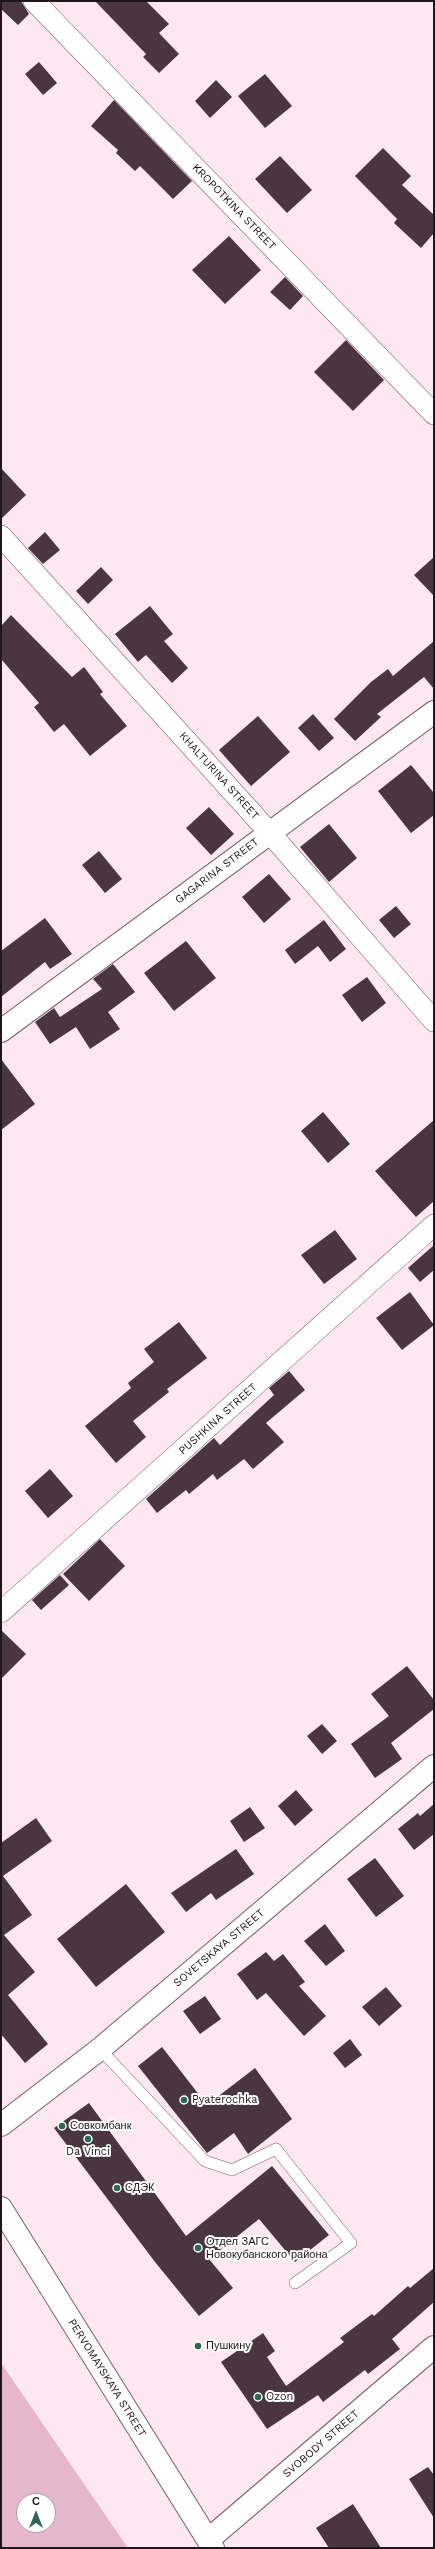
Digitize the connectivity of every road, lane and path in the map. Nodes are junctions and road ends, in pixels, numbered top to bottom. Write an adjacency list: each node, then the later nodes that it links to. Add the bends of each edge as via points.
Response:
1 (34, 1): 2 (street, KROPOTKINA STREET)
2 (434, 414)
3 (1, 536): 5 (street, KHALTURINA STREET)
4 (434, 712): 5 (street, GAGARINA STREET)
5 (269, 832): 6 (street, KHALTURINA STREET); 7 (street, GAGARINA STREET)
6 (434, 1021)
7 (1, 1031)
8 (434, 1225): 9 (street, PUSHKINA STREET)
9 (1, 1612)
10 (434, 1766): 11 (street, SOVETSKAYA STREET)
11 (100, 2049): 12 (street, SOVETSKAYA STREET); 14 (lane, via 205,2160 232,2170 276,2149 351,2243)
12 (1, 2126)
13 (1, 2208): 16 (street, PERVOMAYSKAYA STREET)
14 (295, 2283)
15 (434, 2347): 16 (street, SVOBODY STREET)
16 (210, 2544)

